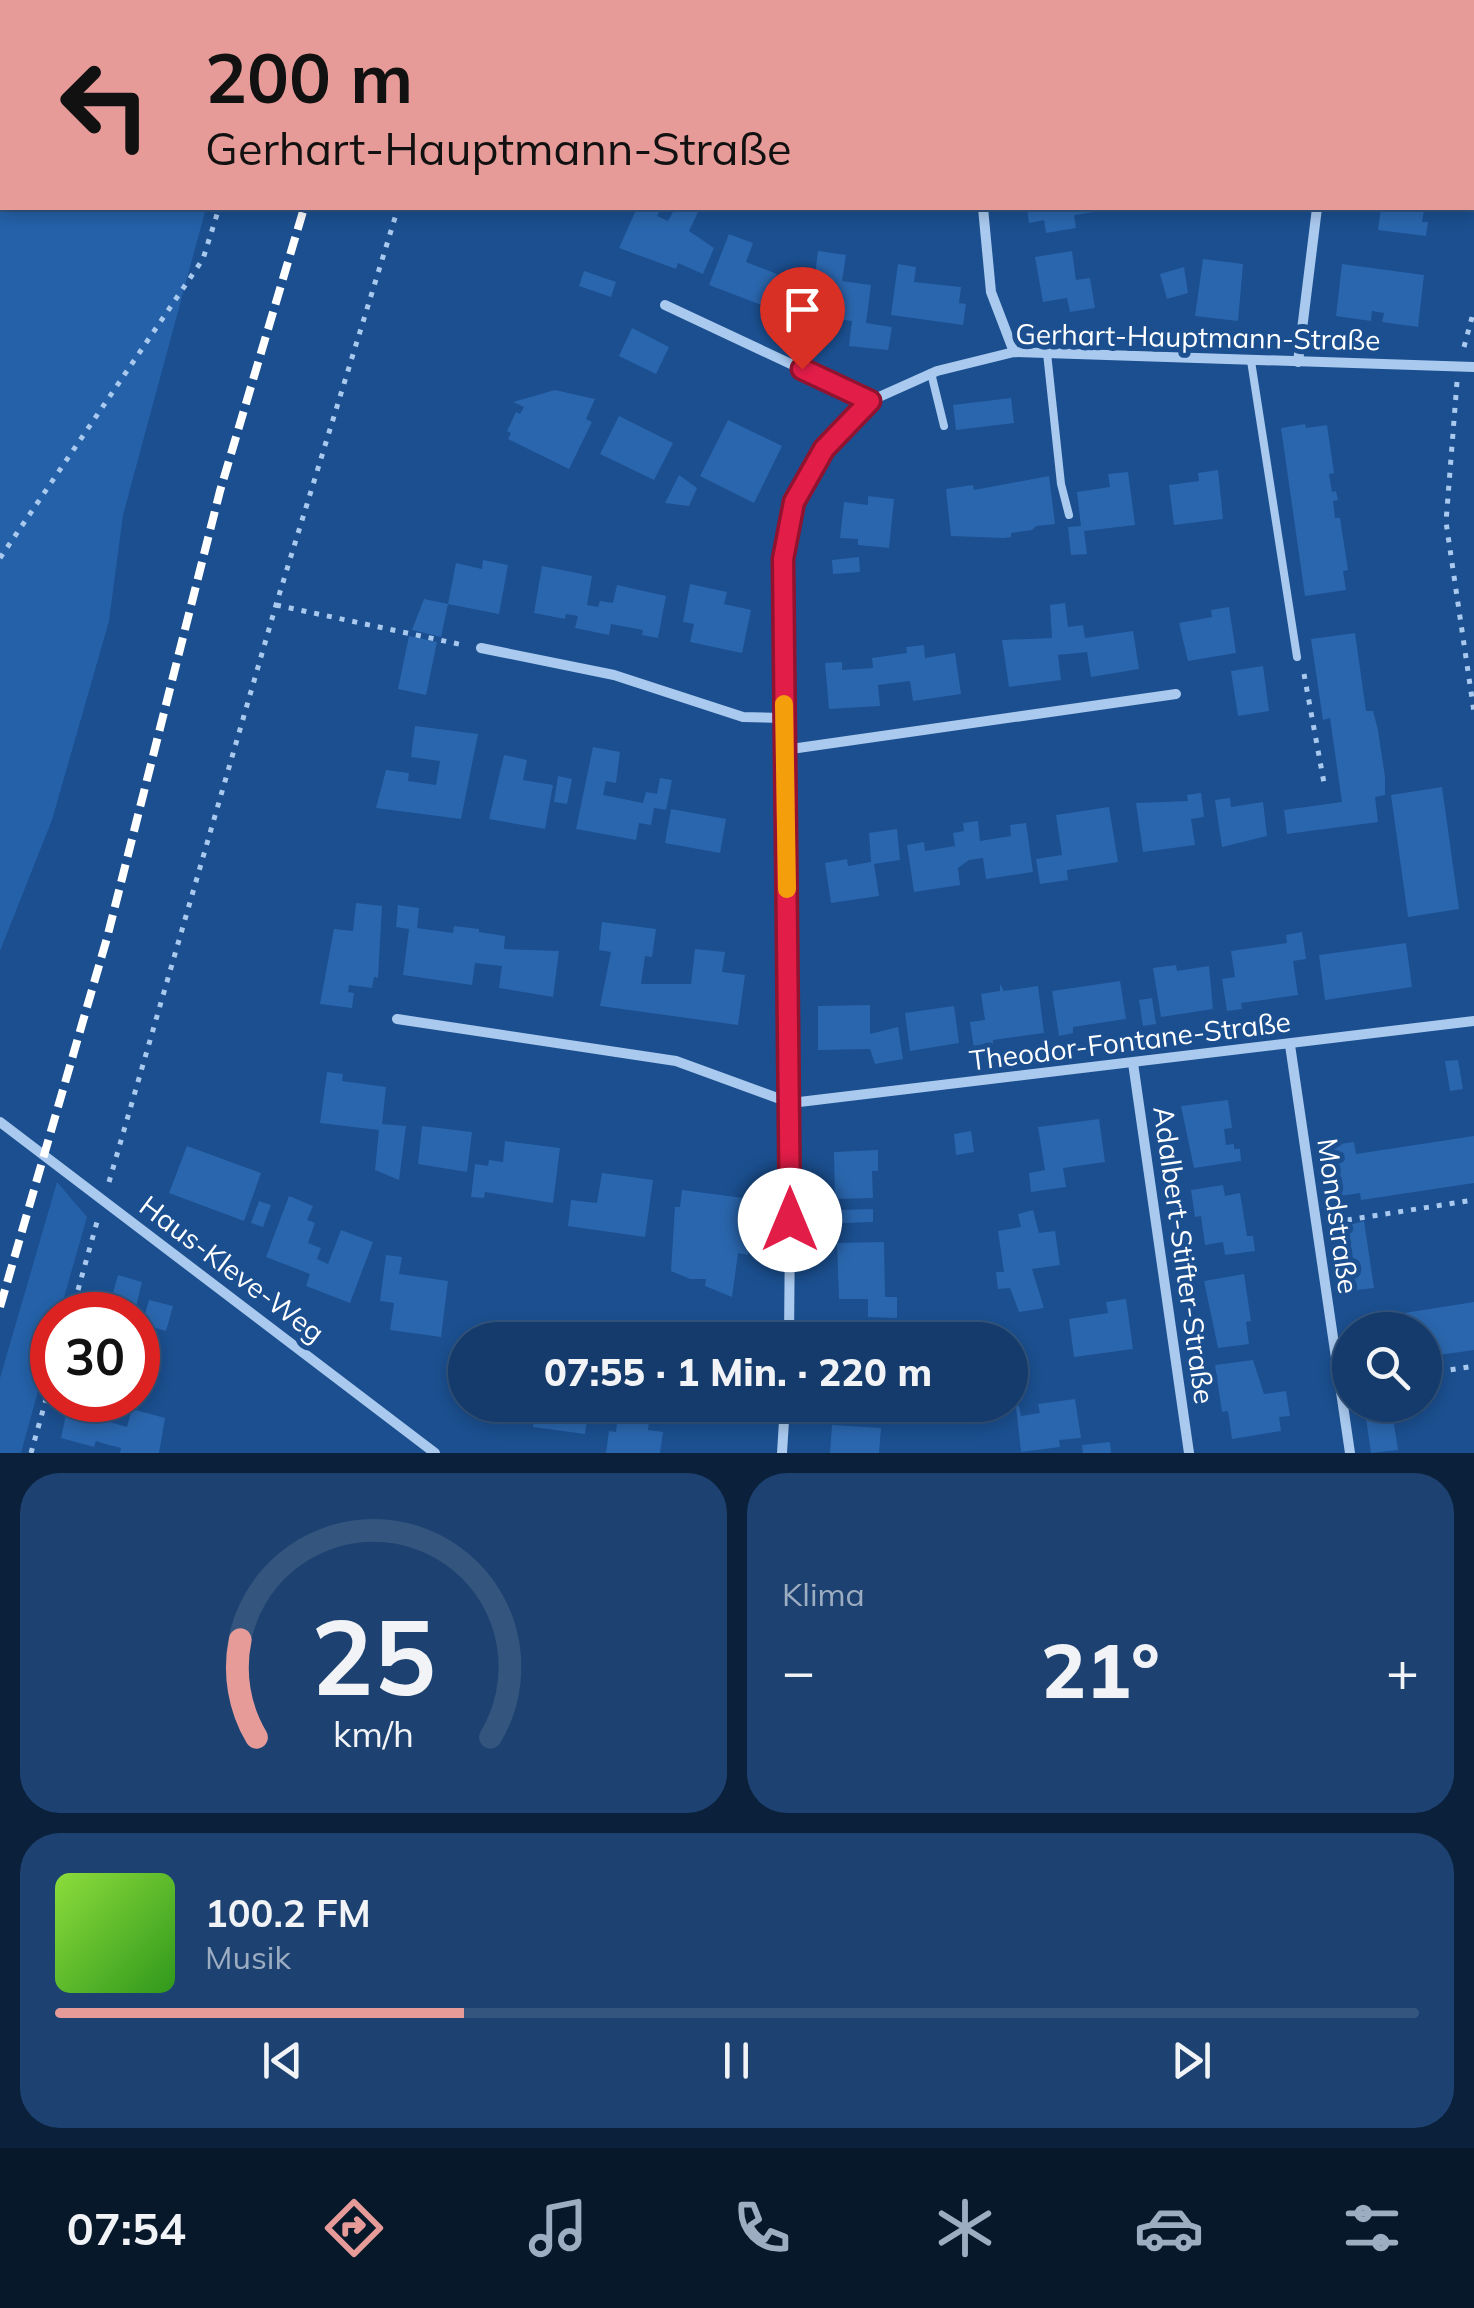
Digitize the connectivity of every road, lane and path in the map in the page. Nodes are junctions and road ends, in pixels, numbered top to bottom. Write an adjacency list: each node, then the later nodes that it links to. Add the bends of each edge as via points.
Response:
1 (219, 210): 17 (path, via 204,259)
2 (397, 210): 18 (path)
3 (983, 210): 7 (street, via 991,292)
4 (1317, 210): 10 (street)
5 (665, 304): 14 (street)
6 (1474, 310): 11 (path)
7 (1014, 352): 8 (street, Gerhart-Hauptmann-Straße); 13 (street, Gerhart-Hauptmann-Straße)
8 (1047, 353): 9 (street, Gerhart-Hauptmann-Straße); 16 (lane)
9 (1251, 360): 10 (street, Gerhart-Hauptmann-Straße); 20 (lane)
10 (1298, 362): 11 (street, Gerhart-Hauptmann-Straße)
11 (1459, 366): 12 (street, Gerhart-Hauptmann-Straße); 22 (path, via 1446,522)
12 (1474, 368)
13 (932, 373): 14 (street, Gerhart-Hauptmann-Straße); 15 (lane)
14 (870, 401): 23 (street, Gerhart-Hauptmann-Straße, via 824,449 794,502 783,559)
15 (944, 426)
16 (1069, 515)
17 (0, 558)
18 (276, 605): 19 (path); 32 (path)
19 (481, 648): 23 (street, via 614,675 743,716)
20 (1297, 656): 25 (path)
21 (1176, 694): 24 (street)
22 (1474, 712)
23 (784, 718): 24 (street, Gerhart-Hauptmann-Straße)
24 (784, 750): 30 (street, Gerhart-Hauptmann-Straße)
25 (1324, 783)
26 (397, 1019): 30 (street, via 676,1061)
27 (1474, 1020): 28 (street, Theodor-Fontane-Straße)
28 (1290, 1045): 29 (street, Theodor-Fontane-Straße); 34 (street, Mondstraße)
29 (1134, 1063): 30 (street, Theodor-Fontane-Straße); 44 (street, Adalbert-Stifter-Straße)
30 (791, 1103): 36 (street, Gerhart-Hauptmann-Straße)
31 (0, 1122): 32 (street, Haus-Kleve-Weg)
32 (104, 1199): 35 (path); 42 (street, Haus-Kleve-Weg)
33 (1474, 1200): 34 (path)
34 (1318, 1225): 45 (street, Mondstraße)
35 (78, 1292)
36 (789, 1322)
37 (1474, 1366): 38 (path)
38 (1442, 1371)
39 (40, 1422): 41 (path)
40 (784, 1422): 43 (street)
41 (31, 1453)
42 (435, 1453)
43 (782, 1453)
44 (1190, 1453)
45 (1350, 1453)

